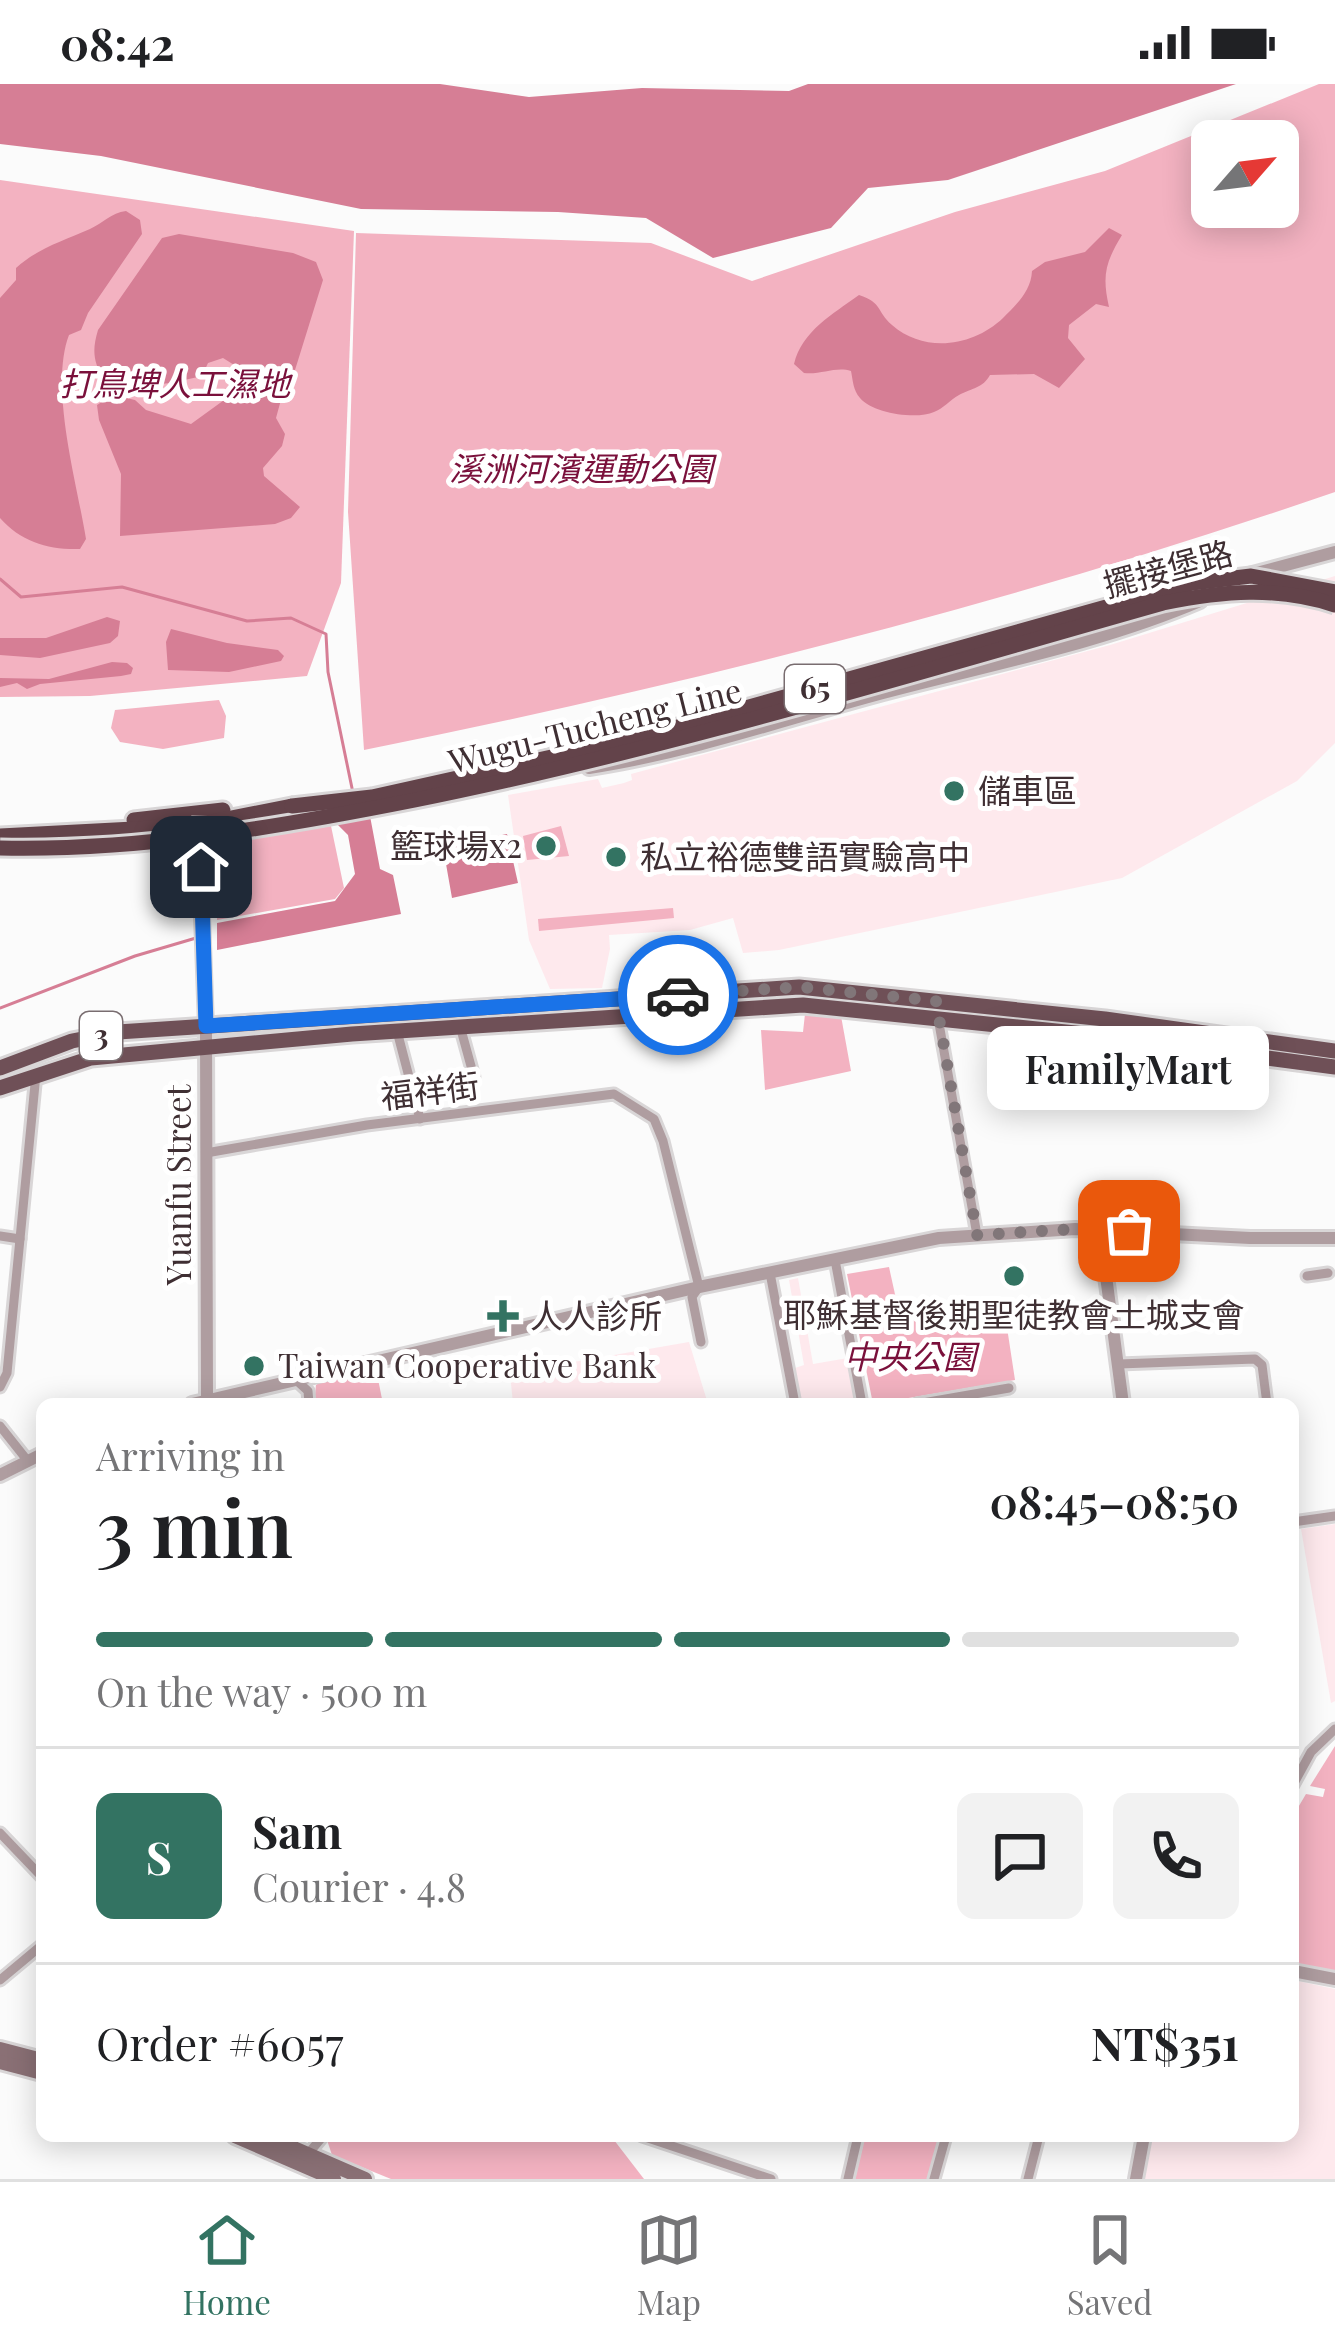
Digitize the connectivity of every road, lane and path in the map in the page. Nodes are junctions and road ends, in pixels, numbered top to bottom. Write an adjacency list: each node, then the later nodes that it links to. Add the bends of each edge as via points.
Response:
1 (1335, 552): 2 (street)
2 (1278, 568): 5 (street, 擺接堡路); 6 (street, 擺接堡路, via 1138,623)
3 (1335, 592): 8 (highway, Wugu-Tucheng Line / 65, bridge, via 1251,577 1192,583 560,757)
4 (1335, 605): 10 (highway, Wugu-Tucheng Line / 65, bridge, via 1278,591 1226,590 1163,603 597,760)
5 (811, 696): 6 (street); 7 (street, 擺接堡路)
6 (815, 712): 7 (street, 擺接堡路, via 619,763)
7 (515, 775): 9 (street, 擺接堡路)
8 (292, 806): 11 (highway, Wugu-Tucheng Line / 65); 12 (highway, bridge)
9 (236, 821): 12 (street, 擺接堡路); 18 (street)
10 (298, 824): 12 (highway, bridge); 16 (highway, Wugu-Tucheng Line / 65, bridge)
11 (0, 826)
12 (195, 826): 13 (street, 擺接堡路); 15 (highway); 18 (street, Yuanfu Street)
13 (151, 831): 14 (street, 擺接堡路); 18 (street, via 182,844)
14 (108, 834): 15 (street, 擺接堡路); 17 (street)
15 (0, 837)
16 (0, 848)
17 (110, 859)
18 (201, 867): 20 (street, Yuanfu Street)
19 (937, 1010): 20 (main road, 3, via 799,987); 21 (main road, 3, via 802,1005); 24 (main road, 3); 25 (main road, 3); 33 (street)
20 (206, 1026): 23 (street, Yuanfu Street); 26 (main road, 3, via 72,1041)
21 (460, 1026): 22 (main road, 3); 28 (street)
22 (397, 1031): 23 (main road, 3); 30 (street)
23 (206, 1046): 27 (main road, 3, via 91,1058); 31 (street, Yuanfu Street)
24 (1335, 1051)
25 (1335, 1067)
26 (0, 1068)
27 (36, 1074): 29 (main road, 3); 36 (street)
28 (474, 1077)
29 (0, 1088)
30 (420, 1119): 31 (street, 福祥街); 41 (street, 福祥街, via 614,1094 654,1119)
31 (206, 1153): 47 (street, Yuanfu Street)
32 (1100, 1231): 33 (street); 35 (street); 43 (street)
33 (977, 1235): 37 (street)
34 (0, 1236): 36 (street)
35 (1335, 1238)
36 (20, 1239): 45 (street)
37 (835, 1260): 38 (street); 51 (street)
38 (770, 1273): 41 (street); 50 (street)
39 (1328, 1273): 40 (street)
40 (1307, 1276)
41 (699, 1287): 42 (street, via 692,1297); 44 (street)
42 (701, 1342)
43 (1119, 1364): 53 (street); 54 (street, via 1255,1359)
44 (296, 1380): 48 (street); 49 (street)
45 (0, 1387)
46 (1009, 1388): 52 (street)
47 (207, 1398)
48 (223, 1398)
49 (309, 1398)
50 (794, 1398)
51 (861, 1398)
52 (952, 1398)
53 (1122, 1398)
54 (1266, 1398)
55 (0, 1426): 57 (street)
56 (36, 1456): 57 (street)
57 (27, 1460): 58 (street)
58 (0, 1475)
59 (1335, 1516): 60 (street)
60 (1299, 1521)
61 (1335, 1729): 62 (street)
62 (1299, 1774)
63 (0, 1833): 64 (street)
64 (36, 1870)
65 (36, 1951): 68 (street)
66 (1299, 1972): 67 (street)
67 (1335, 1979)
68 (0, 1980)
69 (0, 2049): 70 (main road)
70 (36, 2058)
71 (0, 2062): 72 (main road)
72 (36, 2071)
73 (249, 2142): 82 (main road)
74 (280, 2142): 81 (main road)
75 (318, 2142): 81 (street)
76 (660, 2142): 84 (street)
77 (857, 2142): 85 (street)
78 (944, 2142): 86 (street)
79 (1038, 2142): 87 (street)
80 (1143, 2142): 88 (street)
81 (308, 2154): 83 (main road)
82 (334, 2179)
83 (365, 2179)
84 (771, 2179)
85 (848, 2179)
86 (934, 2179)
87 (1028, 2179)
88 (1136, 2179)

